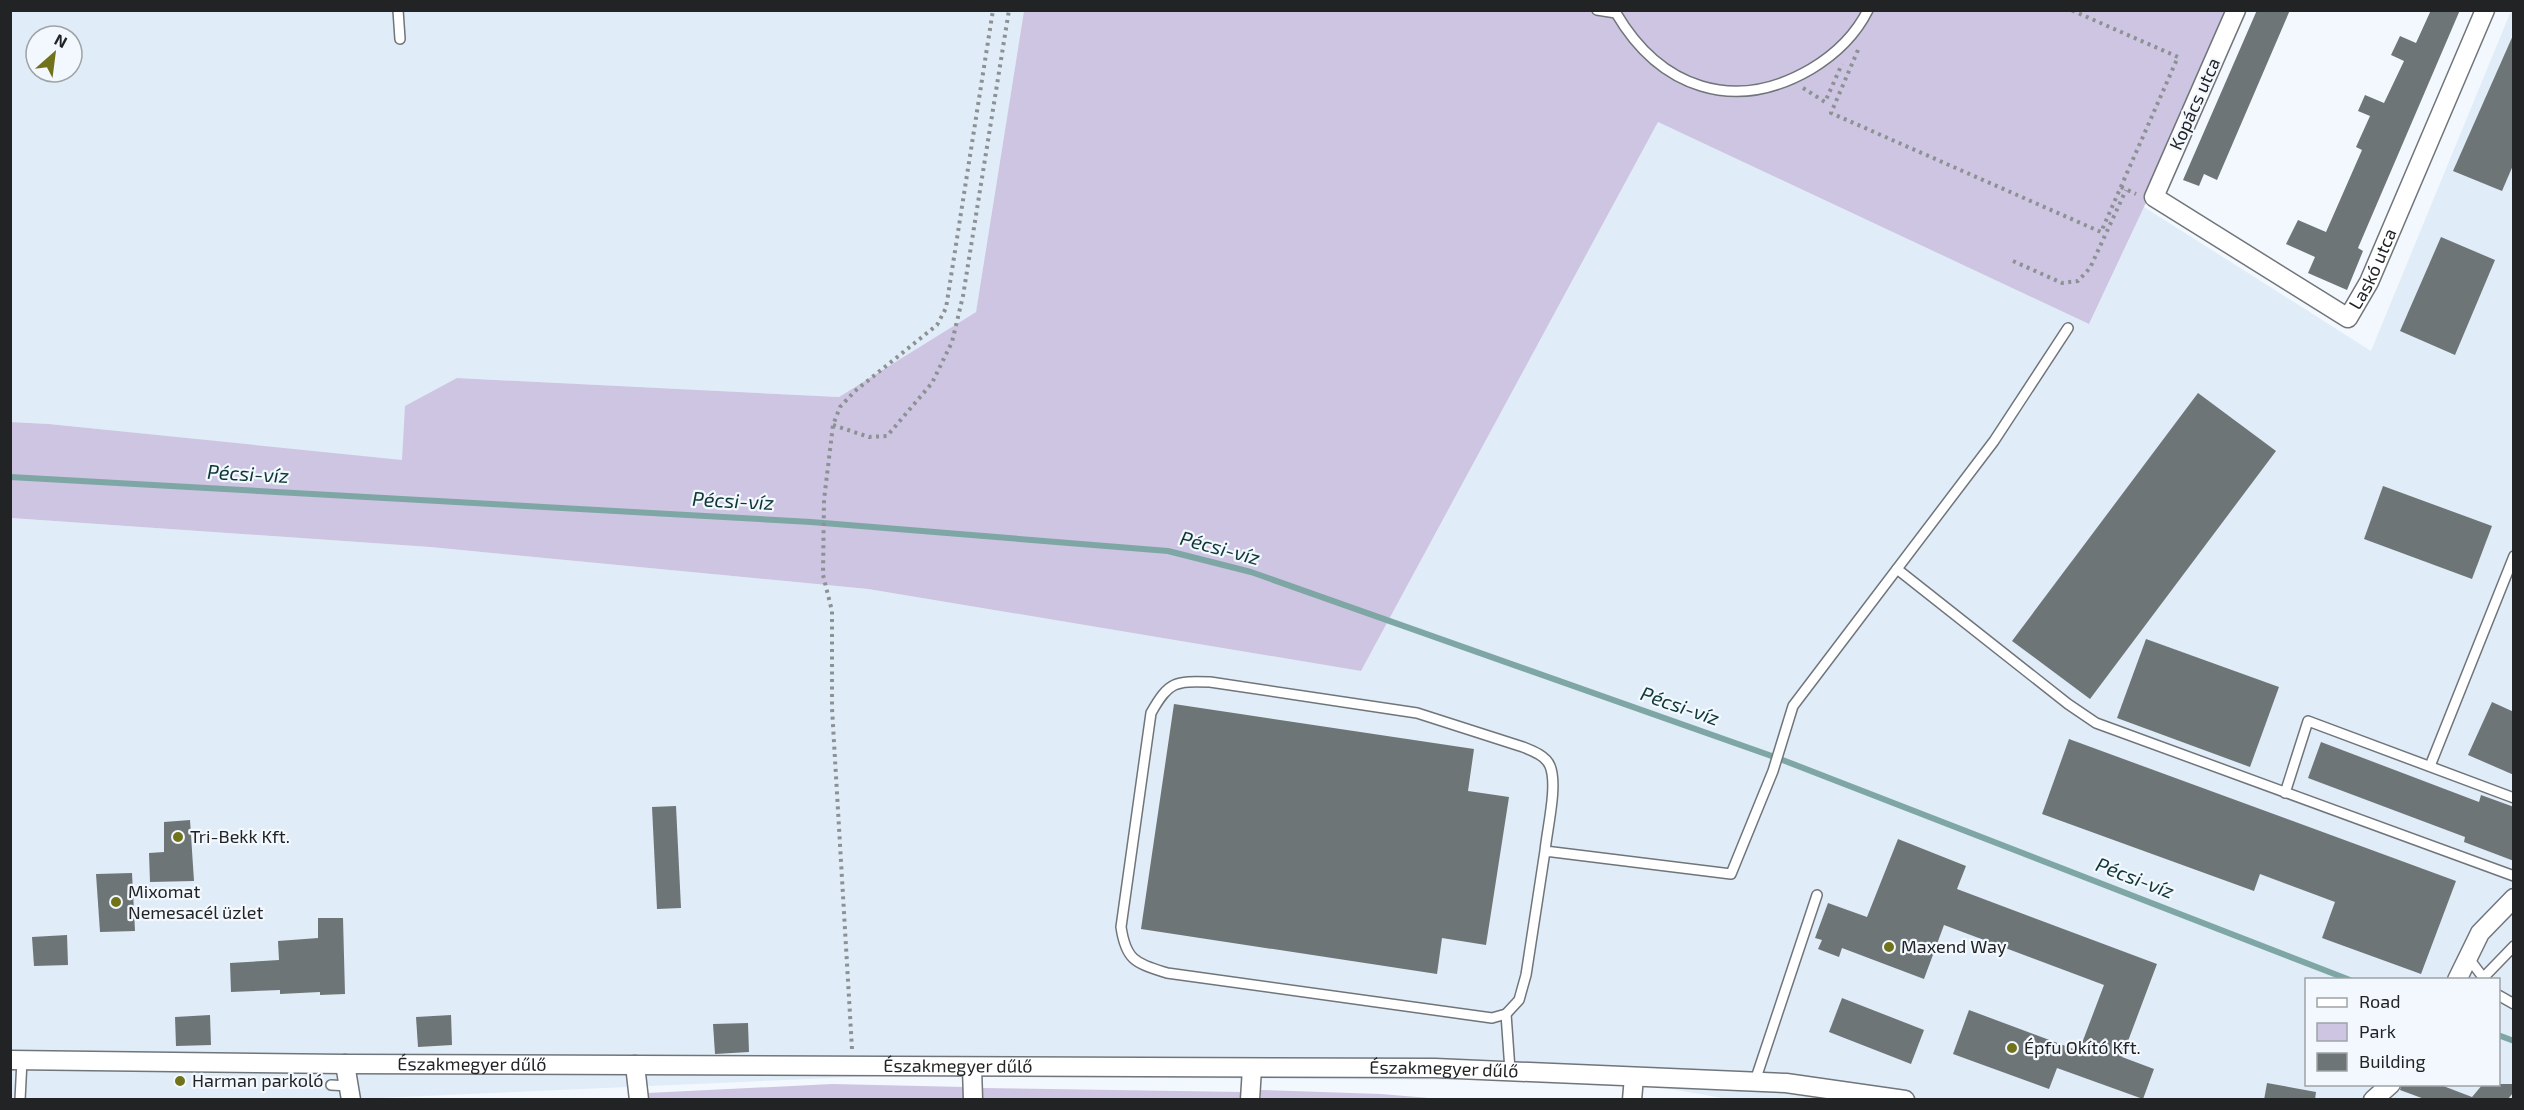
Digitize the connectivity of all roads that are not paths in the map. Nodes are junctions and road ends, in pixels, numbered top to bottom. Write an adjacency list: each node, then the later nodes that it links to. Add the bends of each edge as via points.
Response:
1 (399, 10): 6 (lane)
2 (1597, 10): 3 (lane, via 1616,13 1641,49 1673,74 1702,86 1750,91 1790,81 1822,62 1858,31)
3 (1868, 10)
4 (2236, 10): 7 (street, Kopács utca)
5 (2486, 10): 7 (street, Laskó utca, via 2369,282 2348,318)
6 (400, 39)
7 (2148, 197)
8 (2068, 328): 10 (lane, via 1994,441)
9 (2514, 556): 11 (lane)
10 (1897, 569): 12 (lane, via 2096,723); 14 (lane, via 1792,706 1773,771 1731,874)
11 (2430, 766): 12 (lane, via 2308,720); 13 (lane)
12 (2285, 793): 15 (lane)
13 (2514, 798)
14 (1545, 851): 25 (lane, via 1526,975 1519,1000); 25 (lane, via 1553,779 1550,764 1538,754 1513,744 1417,713 1210,682 1181,681 1163,693 1151,713 1121,927 1124,949 1141,965 1167,973 1492,1018)
15 (2514, 876)
16 (1817, 896): 33 (lane)
17 (2514, 898): 19 (street, via 2480,933)
18 (2514, 946): 22 (lane)
19 (2467, 956): 20 (street); 21 (lane)
20 (2458, 978)
21 (2483, 978)
22 (2485, 978)
23 (2500, 996): 24 (lane)
24 (2514, 1004)
25 (1506, 1014): 31 (lane)
26 (16, 1060): 27 (street, Északmegyer dűlő); 36 (lane)
27 (345, 1064): 28 (street, Északmegyer dűlő); 35 (street)
28 (635, 1065): 29 (street, Északmegyer dűlő); 37 (street)
29 (972, 1067): 30 (street, Északmegyer dűlő); 38 (street)
30 (1252, 1068): 31 (street, Északmegyer dűlő); 39 (street)
31 (1510, 1070): 32 (street, Északmegyer dűlő)
32 (1634, 1077): 33 (street, Északmegyer dűlő); 40 (street)
33 (1755, 1082): 41 (street, Északmegyer dűlő)
34 (2389, 1086): 42 (street)
35 (344, 1090)
36 (20, 1100)
37 (639, 1100)
38 (973, 1100)
39 (1250, 1100)
40 (1632, 1100)
41 (1905, 1100)
42 (2373, 1100)

